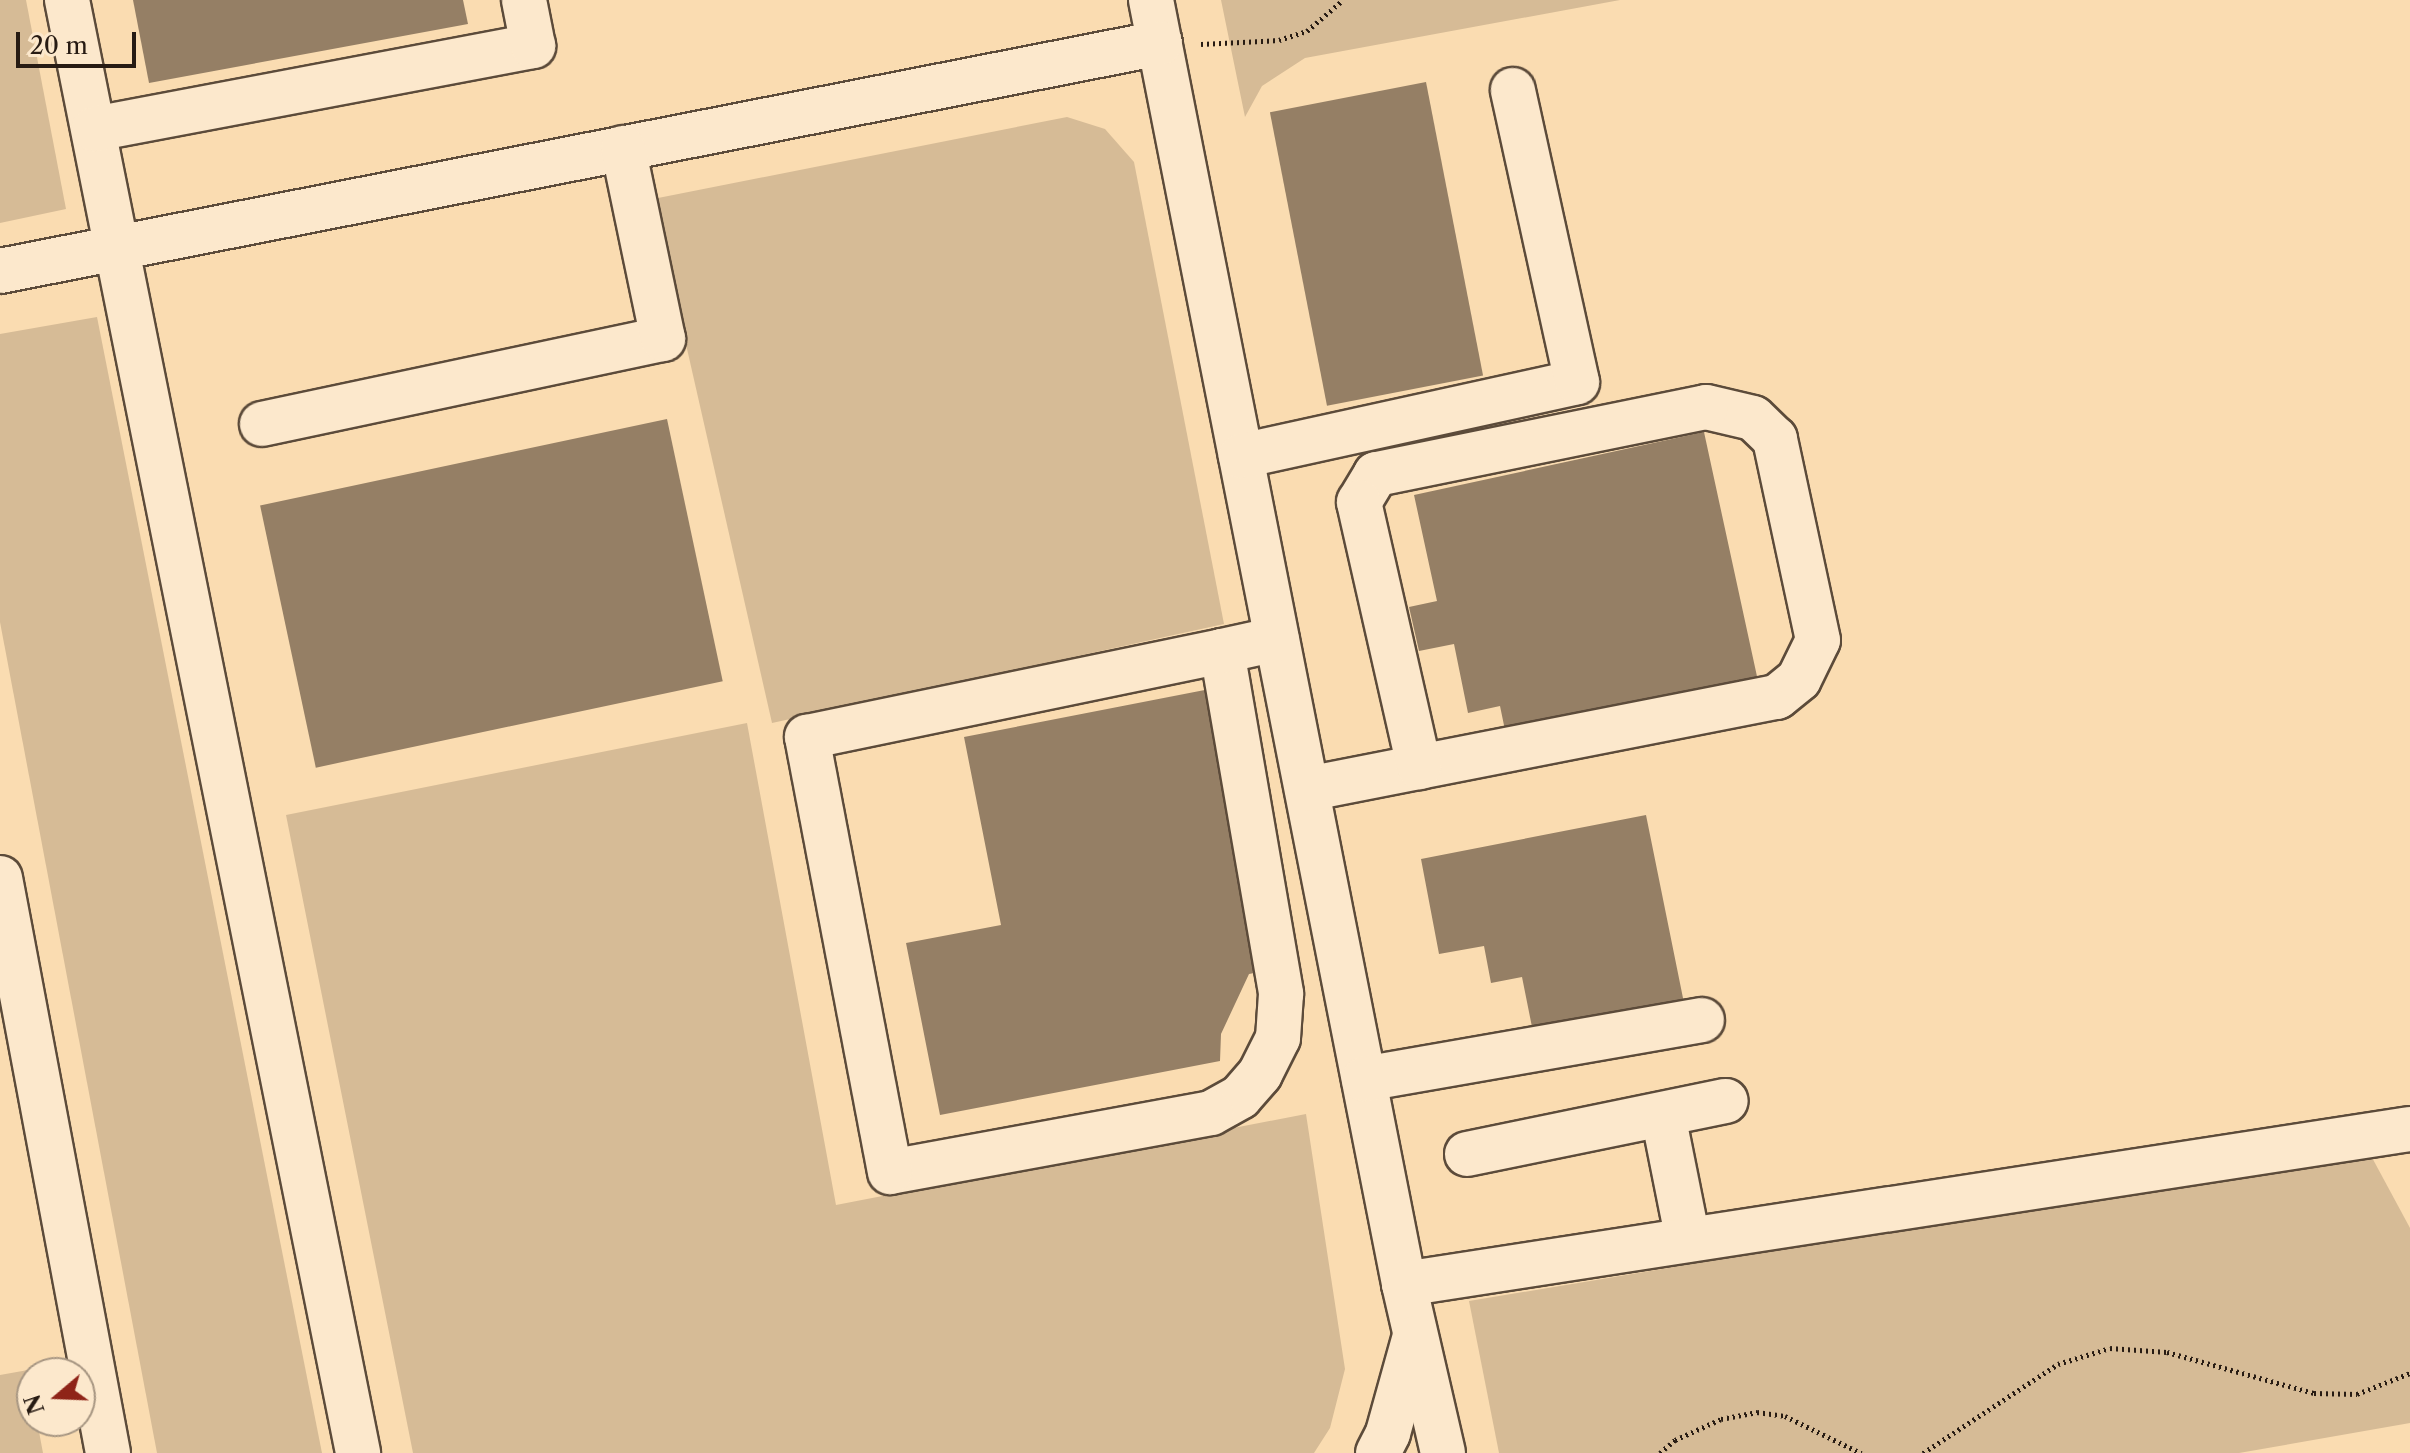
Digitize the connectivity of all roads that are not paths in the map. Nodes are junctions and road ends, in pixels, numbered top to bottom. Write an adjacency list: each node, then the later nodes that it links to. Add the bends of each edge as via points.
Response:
1 (67, 0): 6 (street)
2 (524, 0): 6 (street, via 533,46)
3 (1151, 0): 4 (street)
4 (1160, 43): 7 (street); 11 (street)
5 (1513, 90): 11 (street, via 1577,382)
6 (94, 129): 8 (street)
7 (623, 148): 8 (street); 10 (street, via 663,339)
8 (116, 247): 9 (street); 27 (street)
9 (0, 271)
10 (262, 424)
11 (1241, 456): 12 (street)
12 (1277, 639): 13 (street); 15 (street)
13 (1222, 651): 13 (street, via 807,737 890,1172 1211,1113 1240,1097 1260,1074 1278,1038 1281,994)
14 (1419, 767): 14 (street, via 1777,697 1799,679 1818,640 1775,439 1753,418 1706,407 1376,474 1359,502); 15 (street)
15 (1307, 789): 18 (street)
16 (0, 878): 26 (street)
17 (1702, 1020): 18 (street)
18 (1364, 1079): 24 (street)
19 (1726, 1101): 20 (street)
20 (1663, 1115): 22 (street); 23 (street)
21 (2410, 1129): 23 (street)
22 (1467, 1154)
23 (1688, 1240): 24 (street)
24 (1404, 1284): 25 (street)
25 (1415, 1332): 28 (street); 29 (street)
26 (108, 1453)
27 (358, 1453)
28 (1378, 1453)
29 (1443, 1453)

